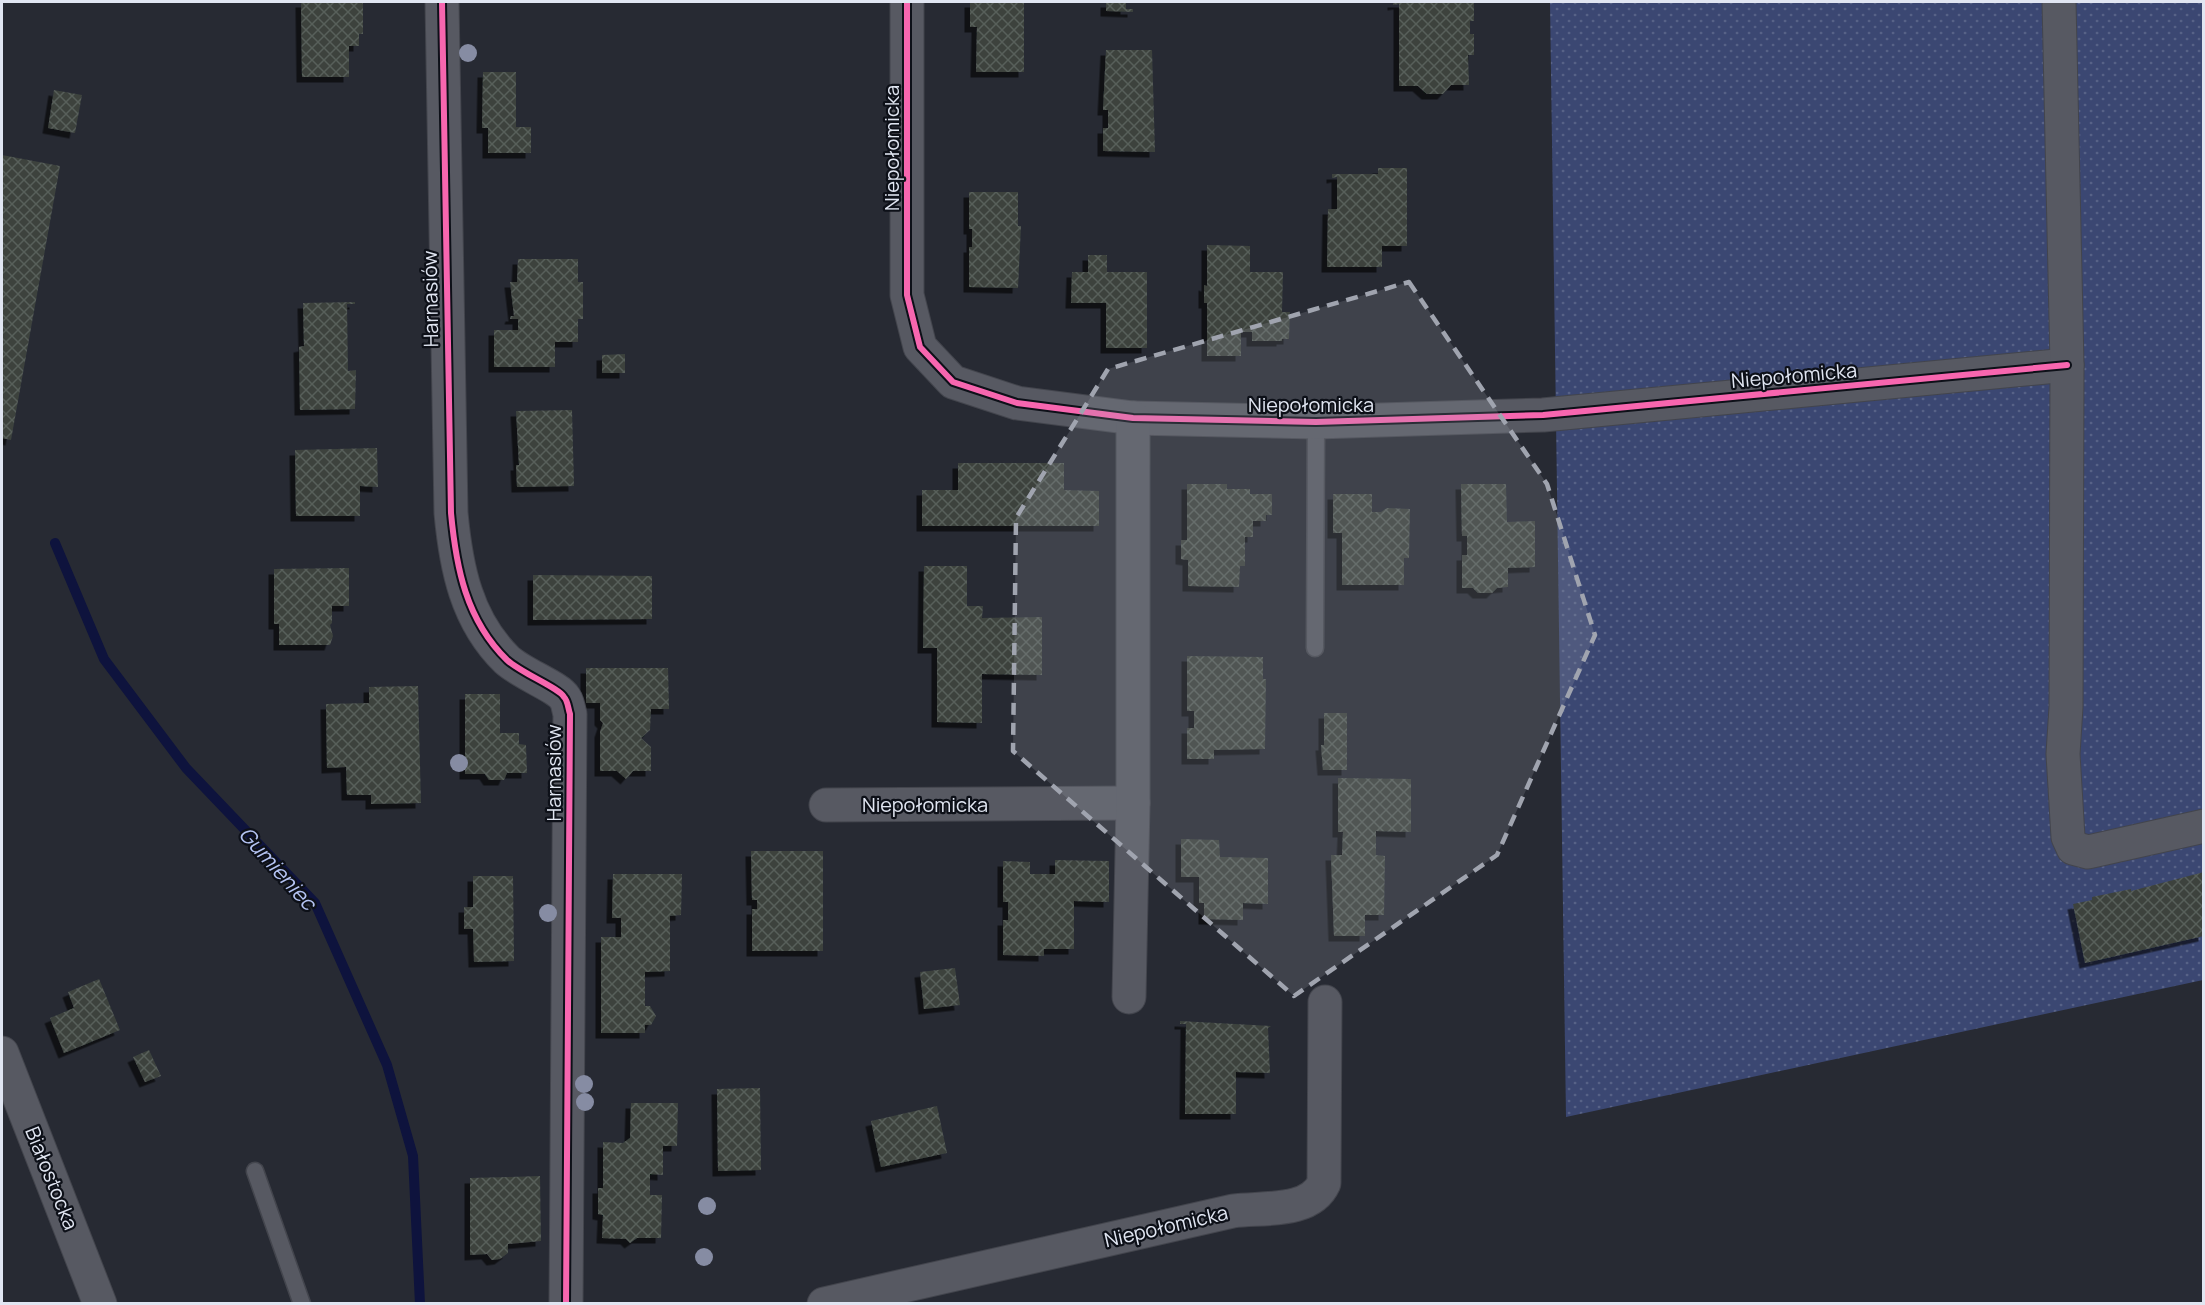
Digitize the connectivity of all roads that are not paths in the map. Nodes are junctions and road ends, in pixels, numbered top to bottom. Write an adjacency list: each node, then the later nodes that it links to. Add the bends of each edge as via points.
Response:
1 (442, 2): 17 (street, Harnasiów, via 455,559 477,620 495,645 523,672 559,690 566,698 570,714)
2 (908, 2): 5 (street, Niepołomicka, via 907,295 920,347 953,382 1017,403)
3 (2059, 2): 4 (street)
4 (2067, 365): 6 (street, Niepołomicka, via 1543,415); 10 (street, via 2067,707 2063,754 2068,837 2073,848 2088,852)
5 (1133, 418): 6 (street, Niepołomicka); 8 (street)
6 (1316, 422): 7 (lane)
7 (1315, 648)
8 (1133, 803): 9 (street, Niepołomicka); 11 (street)
9 (826, 805)
10 (2204, 826)
11 (1129, 997)
12 (1325, 1002): 18 (street, Niepołomicka, via 1324,1183 1319,1194 1294,1205 1233,1211)
13 (2, 1053): 15 (street, Białostocka)
14 (255, 1171): 16 (lane)
15 (100, 1304)
16 (302, 1304)
17 (566, 1304)
18 (824, 1304)

